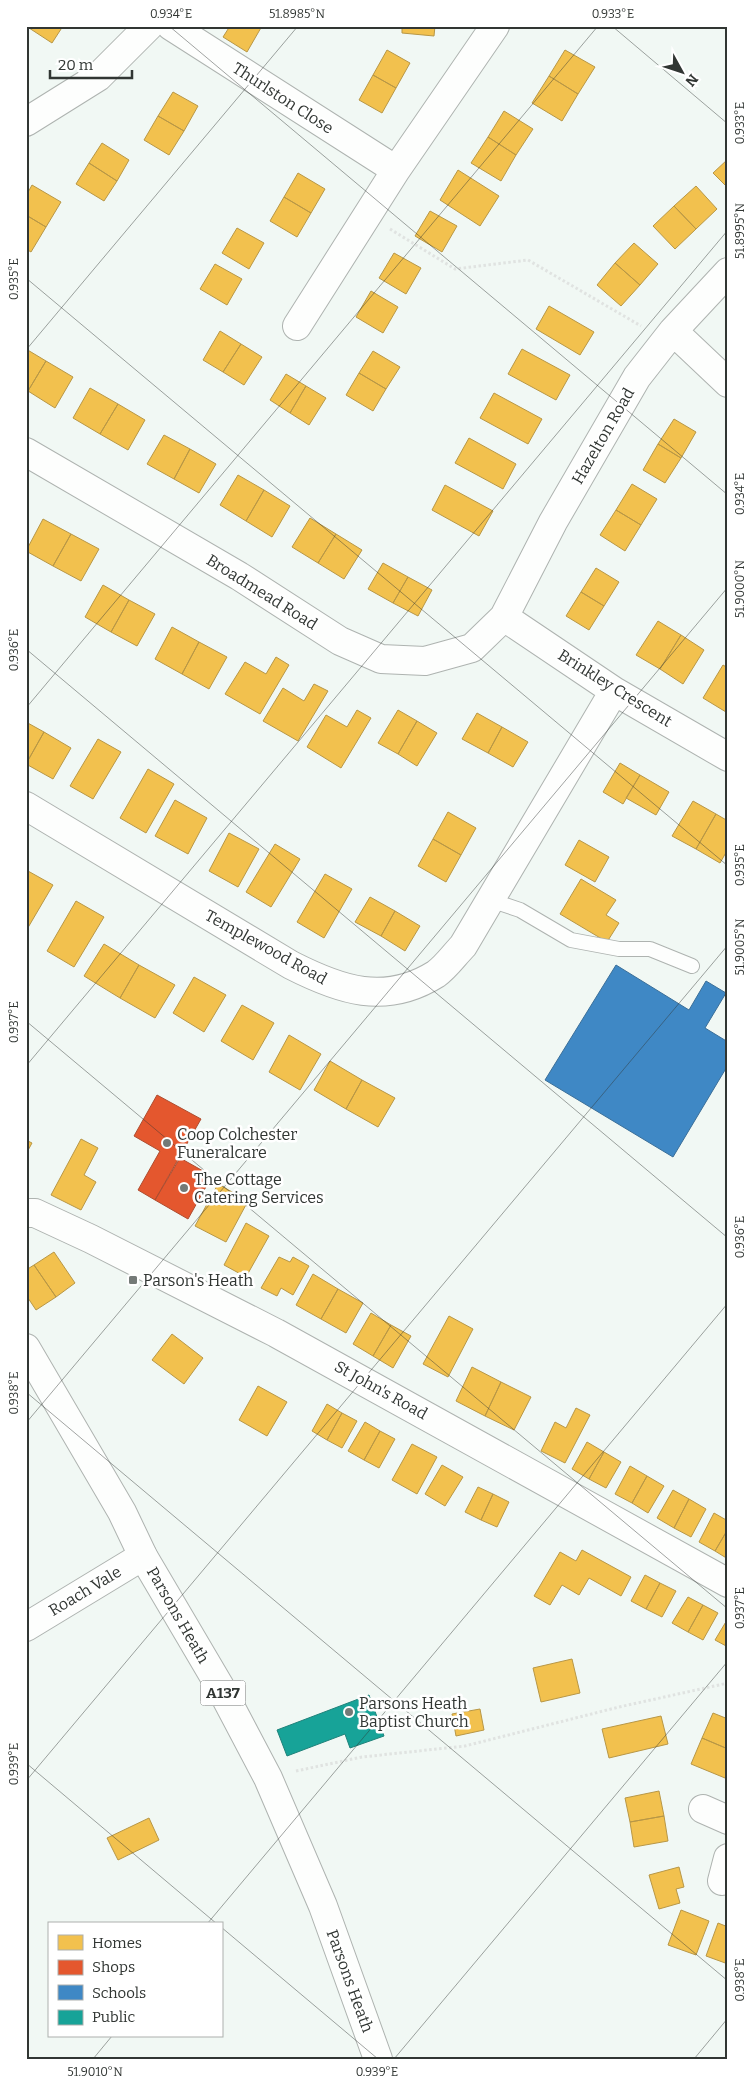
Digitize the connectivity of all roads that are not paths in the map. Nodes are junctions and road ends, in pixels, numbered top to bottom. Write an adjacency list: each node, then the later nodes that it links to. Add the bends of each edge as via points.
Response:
1 (149, 26): 4 (street, via 98,77)
2 (171, 26): 5 (street, Thurlston Close)
3 (495, 26): 5 (street)
4 (26, 122)
5 (396, 170): 7 (street)
6 (728, 272): 8 (street, Hazelton Road)
7 (297, 326)
8 (668, 338): 9 (street); 11 (street, Hazelton Road, via 638,377 608,427 553,522)
9 (728, 382)
10 (26, 452): 11 (street, Broadmead Road, via 239,576 340,641 381,659 424,661 472,648)
11 (504, 617): 12 (street, Brinkley Crescent)
12 (614, 691): 13 (street, Brinkley Crescent); 15 (street, Templewood Road)
13 (728, 757)
14 (26, 806): 15 (street, Templewood Road, via 291,965 328,984 367,992 407,988 438,973 463,946)
15 (490, 900): 16 (lane, via 520,910 571,940 618,949 650,949)
16 (692, 966)
17 (26, 1213): 20 (street, St John's Road, via 35,1213 91,1239 276,1333)
18 (26, 1348): 19 (street, Parsons Heath / A137, via 122,1512)
19 (143, 1556): 21 (street, Roach Vale); 24 (street, Parsons Heath / A137, via 219,1685 268,1778 323,1906)
20 (728, 1583)
21 (26, 1627)
22 (703, 1809): 23 (street)
23 (728, 1820)
24 (378, 2059)

